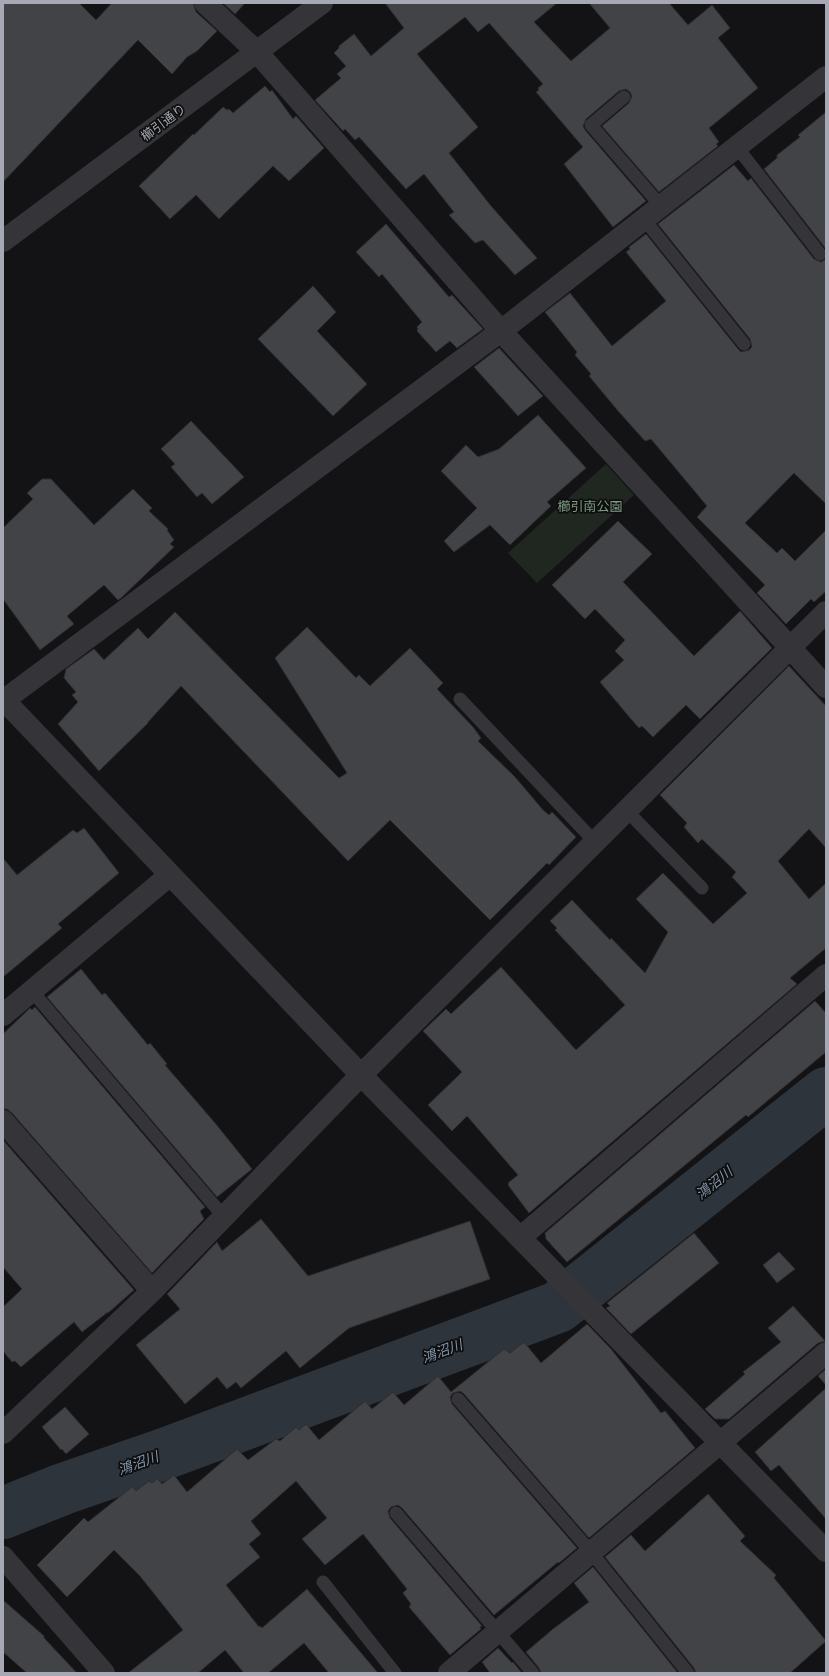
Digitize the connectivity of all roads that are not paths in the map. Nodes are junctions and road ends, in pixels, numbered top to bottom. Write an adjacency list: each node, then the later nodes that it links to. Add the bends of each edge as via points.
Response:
1 (205, 3): 3 (street)
2 (322, 3): 3 (street, 櫛引通り)
3 (257, 52): 9 (street, 櫛引通り); 11 (street)
4 (826, 77): 6 (street)
5 (624, 97): 7 (lane, via 591,125)
6 (737, 147): 7 (street); 10 (lane)
7 (661, 206): 8 (street)
8 (644, 219): 11 (street); 12 (lane)
9 (3, 241)
10 (820, 254)
11 (501, 331): 14 (street); 17 (street)
12 (744, 344)
13 (826, 612): 14 (street)
14 (790, 648): 15 (street); 18 (street)
15 (826, 687)
16 (460, 699): 19 (lane)
17 (3, 700): 20 (street)
18 (627, 811): 19 (street); 21 (lane)
19 (596, 842): 25 (street)
20 (170, 875): 23 (street); 25 (street)
21 (702, 888)
22 (826, 975): 28 (street)
23 (32, 991): 24 (street); 27 (lane)
24 (3, 1015)
25 (361, 1075): 27 (street); 28 (street)
26 (3, 1121): 29 (street)
27 (224, 1217): 29 (street)
28 (520, 1238): 33 (street)
29 (152, 1290): 32 (street)
30 (826, 1353): 33 (street)
31 (458, 1399): 36 (lane)
32 (3, 1433)
33 (720, 1442): 35 (street); 36 (street)
34 (396, 1513): 39 (lane)
35 (826, 1551)
36 (591, 1552): 39 (street); 44 (lane)
37 (3, 1557): 40 (street)
38 (323, 1582): 41 (lane)
39 (498, 1631): 42 (street); 43 (lane)
40 (104, 1673)
41 (396, 1673)
42 (449, 1673)
43 (533, 1673)
44 (688, 1673)

